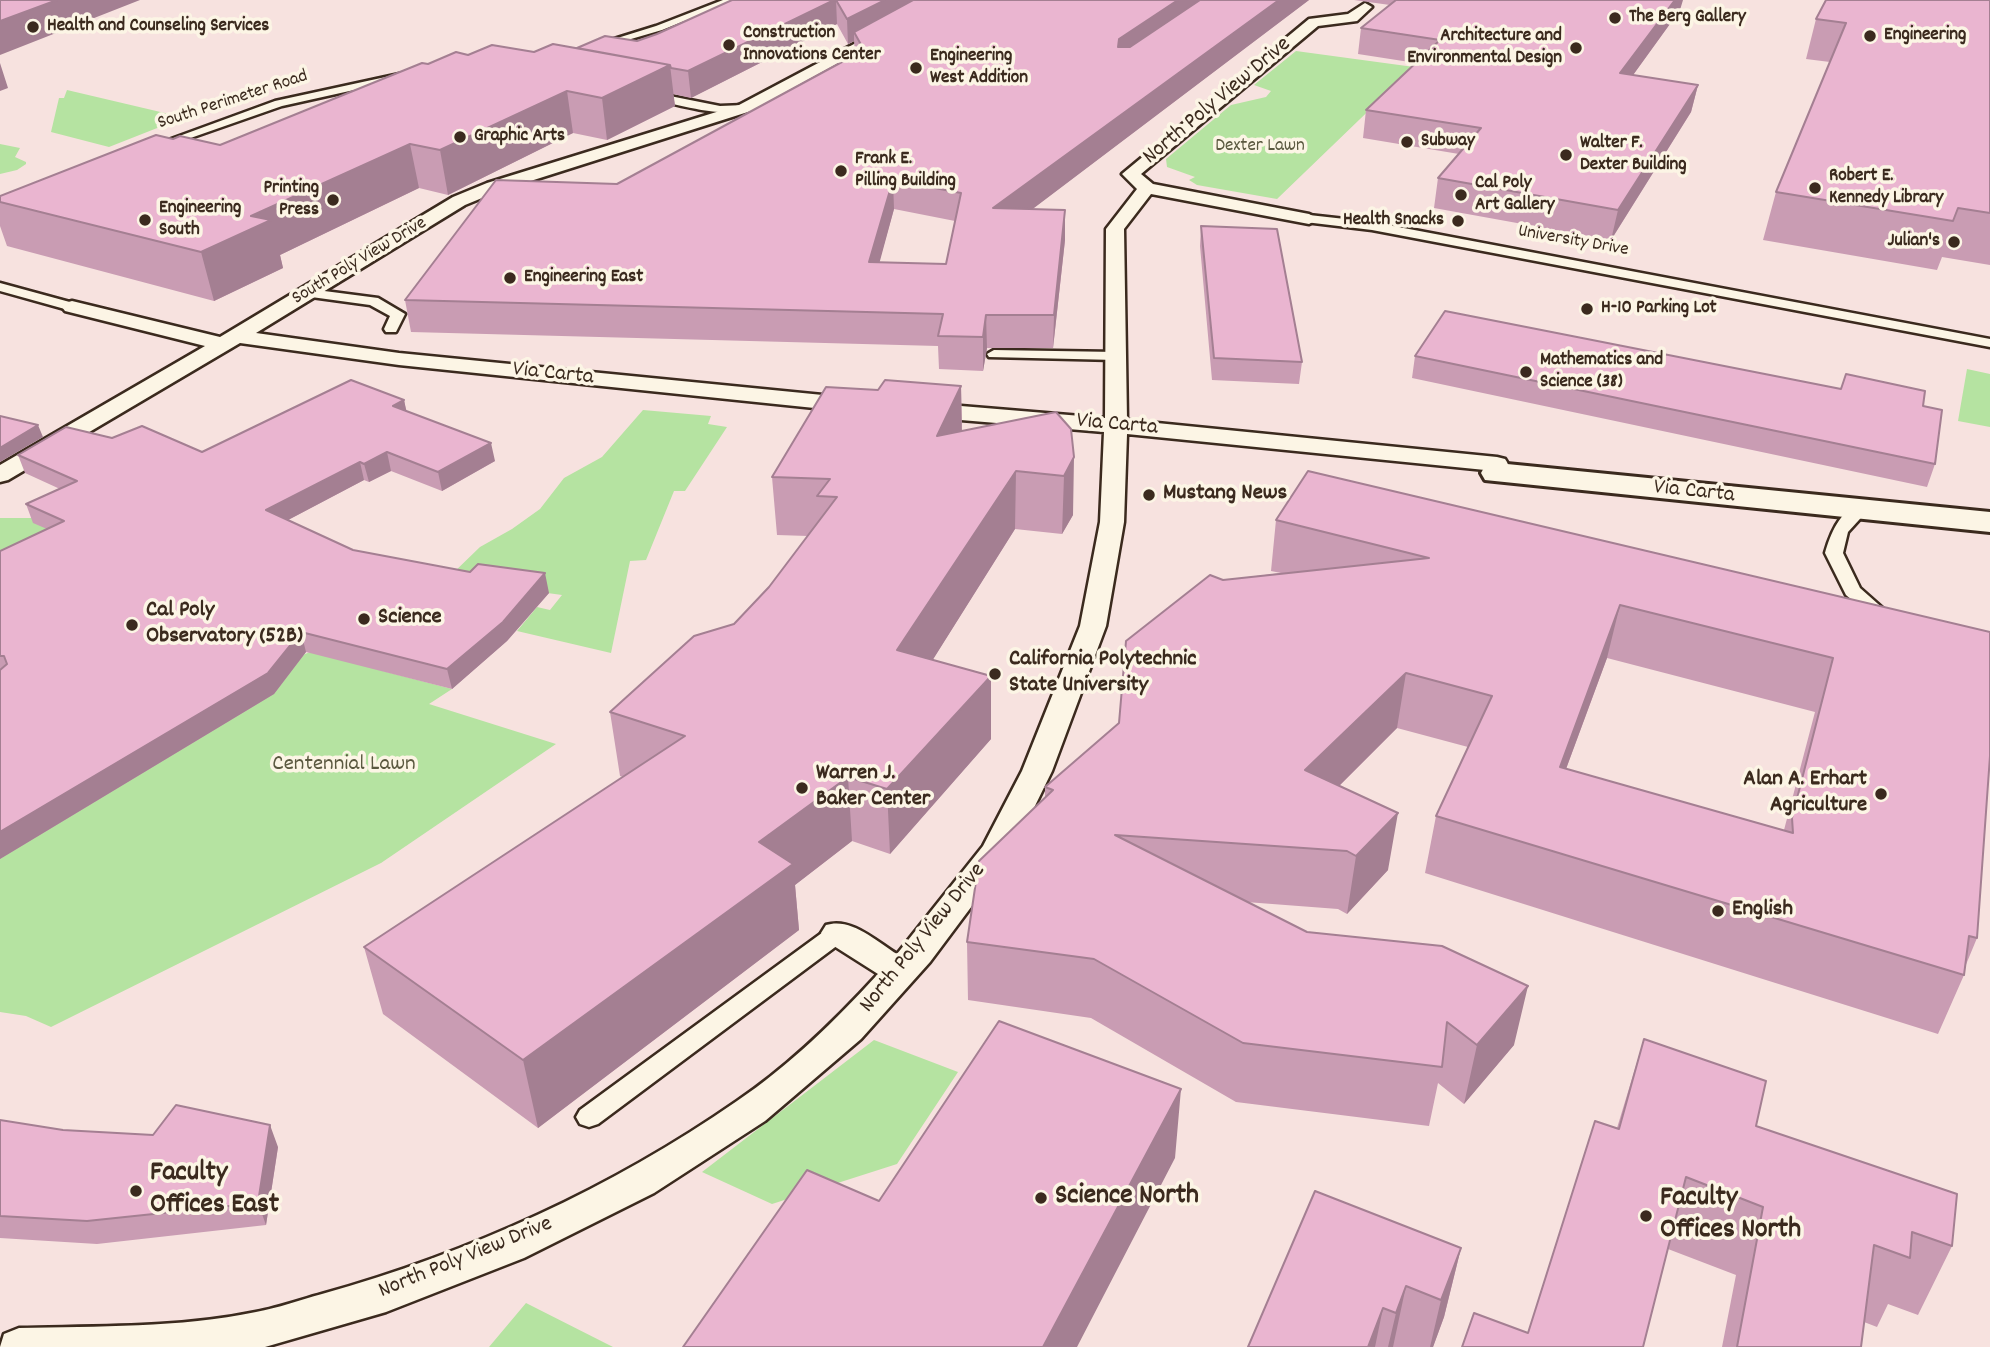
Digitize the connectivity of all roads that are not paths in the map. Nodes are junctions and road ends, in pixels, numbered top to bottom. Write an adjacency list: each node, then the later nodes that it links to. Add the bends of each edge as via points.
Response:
1 (731, 0): 4 (lane, via 659,28)
2 (1365, 7): 9 (street, North Poly View Drive, via 1352,18 1314,22 1131,174)
3 (907, 20): 7 (street, South Poly View Drive)
4 (586, 48)
5 (416, 74): 8 (lane, South Perimeter Road, via 279,103)
6 (642, 94): 7 (lane, via 720,109)
7 (746, 108): 12 (street, South Poly View Drive, via 459,201)
8 (150, 149)
9 (1147, 188): 10 (street, University Drive); 18 (street, North Poly View Drive, via 1115,229)
10 (1309, 219): 16 (lane, University Drive, via 1373,226)
11 (0, 287): 13 (lane, Via Carta)
12 (309, 293): 14 (lane, via 373,301 398,314); 15 (street, South Poly View Drive)
13 (72, 307): 15 (street, Via Carta)
14 (391, 329)
15 (230, 340): 19 (street, Via Carta); 23 (street, South Poly View Drive)
16 (1990, 343)
17 (994, 354): 18 (lane)
18 (1116, 356): 21 (street, North Poly View Drive)
19 (875, 407)
20 (901, 409): 21 (street, Via Carta)
21 (1115, 426): 22 (street, Via Carta, via 1497,464); 28 (street, North Poly View Drive, via 1112,522 1093,626 1064,707 997,851)
22 (1497, 473): 24 (street, Via Carta)
23 (0, 475)
24 (1861, 509): 25 (street, Via Carta); 26 (lane, via 1840,531 1834,553 1852,591 1880,616)
25 (1990, 522)
26 (1902, 627)
27 (838, 933): 28 (street); 29 (lane)
28 (901, 972): 30 (street, North Poly View Drive, via 848,1030 752,1111 640,1181 510,1246 386,1294 256,1331 173,1342)
29 (589, 1117)
30 (19, 1347)

